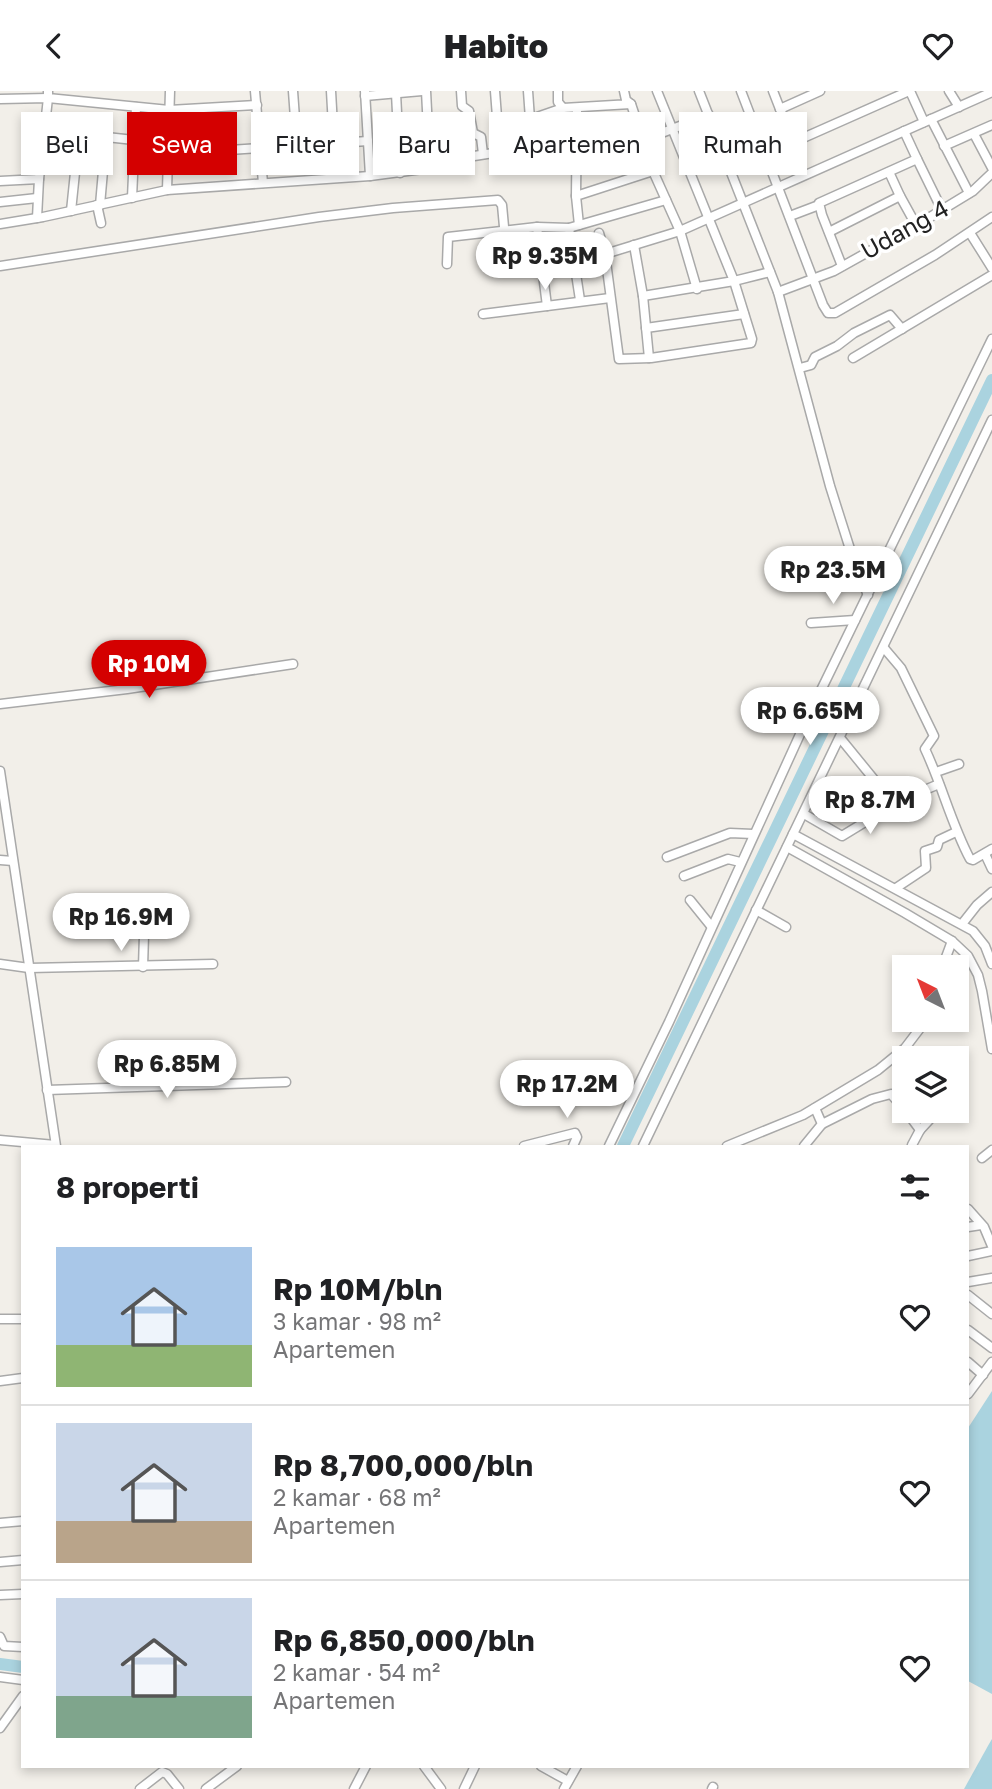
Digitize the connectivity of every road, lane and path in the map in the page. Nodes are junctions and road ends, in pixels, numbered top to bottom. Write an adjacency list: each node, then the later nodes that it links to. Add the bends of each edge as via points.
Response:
1 (170, 91): 30 (street)
2 (256, 91): 24 (street)
3 (293, 91): 33 (street)
4 (331, 91): 34 (street)
5 (424, 91): 19 (street); 36 (street)
6 (461, 91): 57 (street)
7 (495, 91): 37 (street)
8 (528, 91): 38 (street)
9 (558, 91): 28 (street)
10 (624, 91): 23 (street)
11 (657, 91): 48 (street)
12 (699, 91): 42 (street)
13 (741, 91): 43 (street)
14 (773, 91): 29 (street)
15 (820, 91): 29 (street)
16 (909, 91): 45 (street); 52 (street)
17 (949, 91): 27 (street)
18 (989, 92): 27 (street)
19 (396, 93): 20 (street); 35 (street)
20 (365, 94): 53 (street)
21 (48, 95): 22 (street); 25 (street)
22 (0, 99)
23 (631, 104): 26 (street); 41 (street)
24 (257, 105): 30 (street); 32 (street)
25 (136, 107): 30 (street); 31 (street)
26 (577, 107): 28 (street); 40 (street)
27 (959, 107): 45 (street)
28 (562, 108): 39 (street)
29 (780, 109): 44 (street)
30 (169, 110)
31 (136, 112)
32 (258, 112)
33 (295, 112)
34 (332, 112)
35 (397, 112)
36 (426, 112)
37 (497, 112)
38 (530, 112)
39 (550, 112)
40 (577, 112)
41 (634, 112)
42 (708, 112)
43 (750, 112)
44 (781, 112)
45 (928, 120): 49 (street); 55 (street)
46 (992, 125): 51 (street)
47 (679, 127): 48 (street)
48 (673, 129): 50 (street); 95 (street)
49 (904, 131): 59 (street); 78 (street)
50 (665, 132)
51 (974, 134): 55 (street); 60 (street)
52 (807, 136)
53 (368, 141): 54 (street); 74 (street)
54 (359, 142)
55 (944, 146): 80 (street)
56 (489, 153): 57 (street)
57 (483, 154): 58 (street)
58 (475, 155)
59 (917, 159): 61 (street); 90 (street)
60 (992, 170): 80 (street, Udang 4)
61 (889, 172): 82 (street); 89 (street)
62 (39, 175): 75 (street)
63 (75, 175): 91 (street)
64 (102, 175): 88 (street)
65 (133, 175): 84 (street)
66 (167, 175): 79 (street)
67 (263, 175): 77 (street)
68 (380, 175): 74 (street)
69 (577, 175): 81 (street)
70 (641, 175): 81 (street)
71 (655, 175): 85 (street)
72 (732, 175): 87 (street)
73 (774, 175): 78 (street)
74 (370, 176): 77 (street)
75 (39, 179): 76 (street); 83 (street)
76 (0, 181)
77 (263, 183): 79 (street)
78 (779, 188): 87 (street); 92 (street)
79 (167, 190): 84 (street)
80 (970, 193): 90 (street, Udang 4)
81 (576, 196): 98 (street)
82 (900, 196): 99 (street); 104 (street)
83 (37, 198): 86 (street); 94 (street)
84 (132, 198): 88 (street)
85 (666, 200): 98 (street); 102 (street)
86 (0, 202)
87 (743, 204): 95 (street); 114 (street)
88 (99, 205): 91 (street); 96 (street)
89 (819, 205): 92 (street); 104 (street)
90 (942, 210): 99 (street, Udang 4)
91 (71, 211): 94 (street)
92 (790, 216): 116 (street)
93 (992, 217): 106 (street)
94 (37, 218): 97 (street)
95 (708, 218): 102 (street); 117 (street)
96 (101, 223)
97 (0, 224)
98 (579, 225): 101 (street)
99 (916, 225): 111 (street, Udang 4)
100 (537, 227): 101 (street); 103 (street); 123 (street)
101 (569, 228): 122 (street)
102 (680, 231): 107 (street); 118 (street)
103 (505, 232): 109 (street, via 447,237); 110 (street, via 502,202 494,201 319,217); 113 (street)
104 (829, 232): 111 (street)
105 (599, 233): 108 (street)
106 (970, 233): 112 (street); 116 (street, via 835,313 825,309)
107 (634, 246): 108 (street); 120 (street)
108 (605, 254): 121 (street)
109 (447, 264)
110 (0, 266)
111 (842, 266): 116 (street, Udang 4)
112 (992, 268)
113 (508, 271)
114 (770, 272): 117 (street); 119 (street)
115 (992, 275): 127 (street)
116 (813, 278): 119 (street, Udang 4)
117 (734, 281): 118 (street); 125 (street)
118 (697, 289): 120 (street)
119 (778, 292): 131 (street)
120 (643, 296): 126 (street)
121 (610, 298): 122 (street); 129 (street, via 619,359)
122 (580, 300): 123 (street)
123 (547, 306): 124 (street)
124 (483, 314)
125 (744, 314): 126 (street); 129 (street, via 752,342)
126 (646, 328): 129 (street)
127 (902, 329): 130 (street); 131 (street, via 890,315)
128 (992, 339): 133 (street)
129 (649, 358)
130 (853, 358)
131 (800, 368): 133 (street, via 830,486)
132 (992, 420): 136 (street)
133 (867, 595): 134 (street)
134 (855, 620): 135 (street); 147 (street)
135 (811, 623)
136 (884, 648): 139 (street); 142 (street, via 901,668 934,736 925,749)
137 (293, 664): 138 (street)
138 (0, 704)
139 (841, 739): 144 (street); 145 (street)
140 (958, 764): 142 (street)
141 (0, 771): 152 (street)
142 (936, 772): 143 (street)
143 (939, 785): 144 (street); 146 (street)
144 (894, 804): 145 (street, via 841,836)
145 (804, 814): 148 (street)
146 (956, 832): 149 (street, via 970,859); 156 (street, via 925,851 926,867)
147 (753, 834): 150 (street, via 730,833); 153 (street)
148 (790, 841): 156 (street); 160 (street); 164 (street)
149 (988, 852): 154 (street)
150 (667, 857)
151 (0, 860): 152 (street)
152 (13, 860): 170 (street)
153 (740, 862): 155 (street, via 729,859); 162 (street)
154 (992, 869)
155 (684, 876)
156 (897, 888): 161 (street)
157 (992, 892): 161 (street)
158 (690, 900): 162 (street)
159 (145, 903): 169 (street)
160 (756, 910): 163 (street); 187 (street)
161 (962, 924): 168 (street, via 981,941)
162 (711, 926): 186 (street)
163 (786, 927)
164 (952, 941): 165 (street); 172 (street, via 968,956 978,975)
165 (947, 955)
166 (0, 964): 170 (street)
167 (213, 964): 169 (street)
168 (992, 964)
169 (142, 967): 170 (street)
170 (29, 968): 174 (street)
171 (916, 1033): 176 (street, via 891,1061)
172 (992, 1049)
173 (286, 1081): 174 (street)
174 (47, 1090): 183 (street)
175 (892, 1095): 179 (street, via 872,1098)
176 (815, 1108): 179 (street); 188 (street)
177 (915, 1123): 180 (street)
178 (926, 1123): 180 (street)
179 (822, 1124): 189 (street)
180 (920, 1130): 190 (street)
181 (0, 1140): 182 (street)
182 (47, 1145)
183 (56, 1145)
184 (528, 1145): 185 (street, via 575,1133)
185 (574, 1145)
186 (609, 1145)
187 (643, 1145)
188 (729, 1145)
189 (805, 1145)
190 (912, 1145)
191 (992, 1150): 192 (street)
192 (982, 1157)
193 (969, 1210): 194 (street)
194 (981, 1225): 195 (street); 196 (street)
195 (969, 1227)
196 (992, 1246)
197 (992, 1251): 198 (street)
198 (969, 1256)
199 (992, 1277): 200 (street)
200 (969, 1282)
201 (969, 1296): 202 (street)
202 (992, 1314)
203 (0, 1319): 204 (street)
204 (21, 1319)
205 (969, 1330): 206 (street)
206 (992, 1349)
207 (992, 1361): 209 (street)
208 (969, 1363): 209 (street)
209 (983, 1375): 212 (street)
210 (21, 1378): 211 (street)
211 (0, 1381)
212 (969, 1393)
213 (21, 1521): 214 (street)
214 (0, 1523)
215 (21, 1560): 216 (street)
216 (0, 1562)
217 (21, 1594): 218 (street)
218 (0, 1595)
219 (0, 1637): 220 (street, via 4,1646)
220 (21, 1647)
221 (0, 1677): 222 (street)
222 (21, 1680)
223 (21, 1699): 224 (street)
224 (0, 1728)
225 (234, 1768): 235 (street)
226 (365, 1768): 236 (street)
227 (425, 1768): 237 (street)
228 (474, 1768): 238 (street)
229 (543, 1768): 232 (street)
230 (576, 1768): 232 (street)
231 (159, 1769): 233 (street); 234 (street)
232 (565, 1787)
233 (140, 1789)
234 (179, 1789)
235 (208, 1789)
236 (354, 1789)
237 (441, 1789)
238 (464, 1789)

